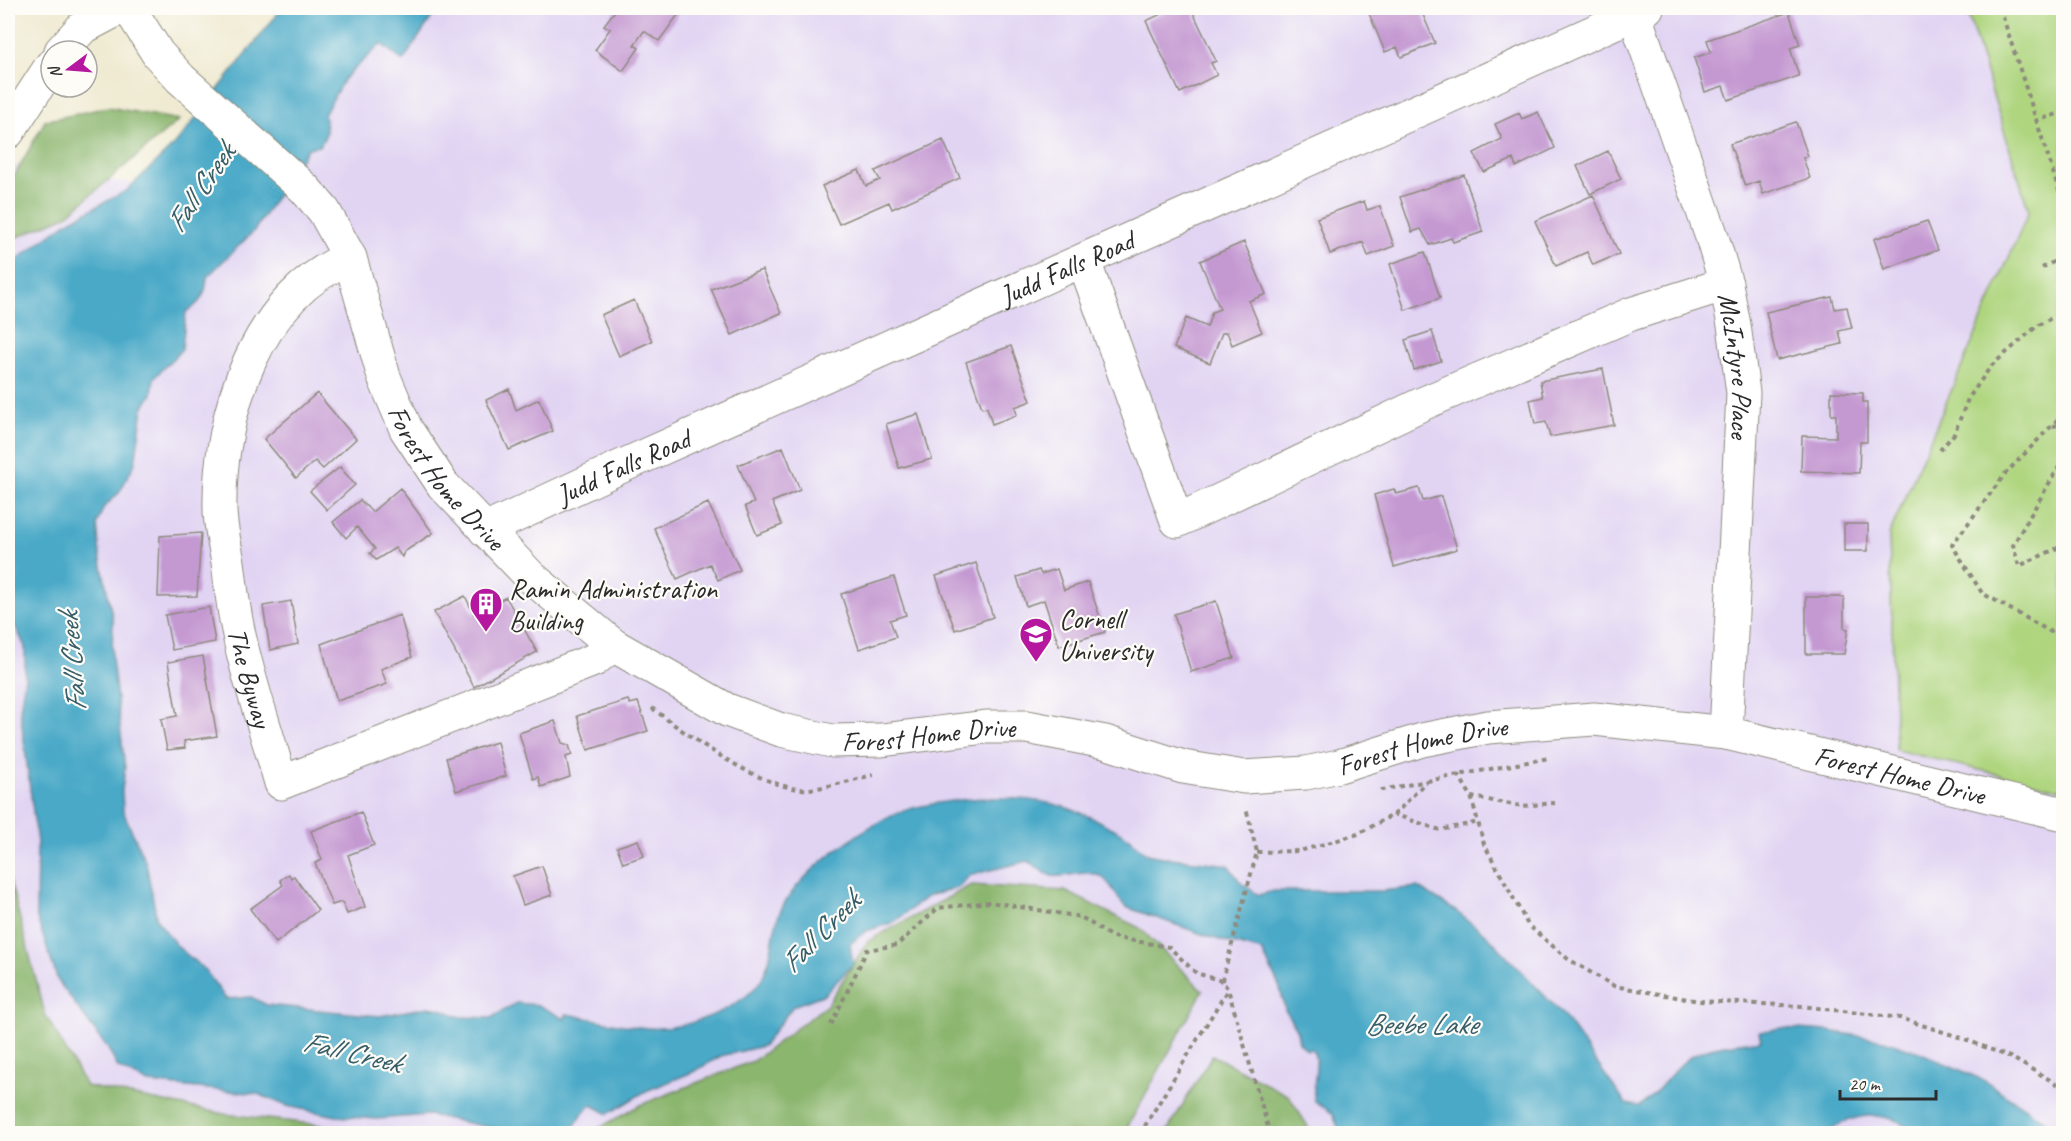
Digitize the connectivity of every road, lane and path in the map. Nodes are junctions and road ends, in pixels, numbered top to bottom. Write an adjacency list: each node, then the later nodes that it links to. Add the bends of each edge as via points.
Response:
1 (120, 8): 5 (street, via 82,28)
2 (129, 8): 12 (street, Forest Home Drive, via 158,54 182,79 304,188 324,212)
3 (2000, 8): 8 (path)
4 (1640, 10): 13 (street, Judd Falls Road); 15 (street, McIntyre Place)
5 (72, 39)
6 (39, 84): 9 (street)
7 (2064, 112): 8 (path)
8 (2035, 121): 10 (path)
9 (8, 132)
10 (2064, 206)
11 (2064, 256): 14 (path)
12 (350, 258): 22 (street, Forest Home Drive, via 384,377 406,429 442,486); 25 (street, The Byway, via 326,267 307,282 280,310 256,345 236,395 225,450 219,509 238,631 281,783 594,660)
13 (1084, 261): 15 (street, via 1177,521 1422,404 1631,314); 22 (street, Judd Falls Road)
14 (2042, 267)
15 (1726, 284): 26 (street, McIntyre Place, via 1743,393)
16 (2064, 311): 20 (path, via 2037,326 1991,366 1968,399 1954,434)
17 (2064, 413): 19 (path)
18 (2064, 424): 19 (path)
19 (2053, 426): 24 (path, via 2005,474 1952,545 1982,593 2052,632)
20 (1940, 450)
21 (2064, 458): 23 (path, via 2013,545 2019,566)
22 (485, 530): 25 (street, Forest Home Drive, via 531,577)
23 (2064, 545)
24 (2064, 632)
25 (613, 645): 30 (street, Forest Home Drive, via 727,710 808,738 857,742 947,730 1027,728 1105,742)
26 (1726, 734): 30 (street, Forest Home Drive, via 1594,719 1488,727 1422,740); 36 (street, Forest Home Drive)
27 (1559, 756): 28 (path)
28 (1458, 774): 29 (path); 32 (path)
29 (1427, 781): 31 (path); 35 (path)
30 (1245, 792): 34 (path); 38 (path)
31 (1368, 793)
32 (1471, 796): 33 (path, via 1522,807); 37 (path)
33 (1555, 803)
34 (1257, 808)
35 (1393, 814): 37 (path, via 1440,830); 38 (path, via 1358,834 1300,851)
36 (2064, 814)
37 (1479, 822): 42 (path, via 1484,844 1528,925 1568,959 1614,986 1700,1001 1801,1006 1899,1018 2012,1059)
38 (1257, 852): 39 (path)
39 (1222, 981): 40 (path); 41 (path, via 1196,973 1169,947 1112,937 1081,917 990,902 938,908 897,945 867,950)
40 (1228, 989): 43 (path); 44 (path)
41 (831, 1024)
42 (2064, 1088)
43 (1140, 1134)
44 (1270, 1134)

